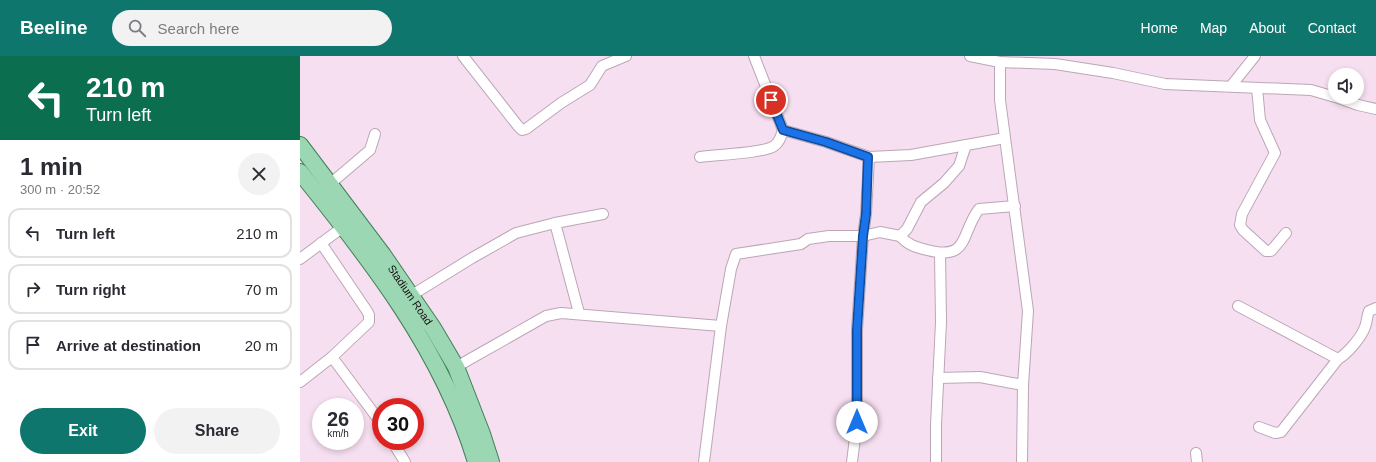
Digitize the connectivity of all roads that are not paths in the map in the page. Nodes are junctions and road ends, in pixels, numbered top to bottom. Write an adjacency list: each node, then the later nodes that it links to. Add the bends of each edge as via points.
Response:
1 (463, 56): 2 (street, via 522,130 590,85 602,66)
2 (626, 56)
3 (754, 56): 13 (street)
4 (970, 56): 7 (street)
5 (1254, 57): 8 (street)
6 (1058, 60): 7 (street); 8 (street, via 1165,84)
7 (1000, 62): 15 (street, via 1000,100)
8 (1231, 86): 9 (street)
9 (1257, 88): 10 (street, via 1311,90); 26 (street, via 1260,120 1275,153 1242,214 1240,225 1266,251 1271,251)
10 (1328, 95)
11 (1355, 104): 12 (street)
12 (1376, 109)
13 (783, 130): 18 (street, via 774,147); 19 (street)
14 (375, 134): 21 (street, via 370,150)
15 (1005, 138): 17 (street); 22 (street)
16 (300, 145): 20 (main road, Stadium Road)
17 (966, 145): 19 (street, via 912,155); 28 (street, via 959,166 944,183 921,202)
18 (700, 157)
19 (868, 157): 27 (street, via 867,207)
20 (308, 171): 21 (main road, Stadium Road); 25 (main road, Stadium Road)
21 (330, 184): 32 (main road, Stadium Road)
22 (1015, 206): 30 (street, via 979,210 961,246 951,252); 42 (street, via 1028,311)
23 (603, 214): 24 (street)
24 (555, 223): 32 (street, via 516,233 502,240); 35 (street)
25 (343, 227): 29 (street); 47 (main road, Stadium Road, via 404,310 421,338 454,400)
26 (1286, 233)
27 (863, 236): 28 (street, via 880,232); 36 (street, via 829,236 808,239 802,244 736,254); 50 (street, via 857,330 857,422)
28 (900, 236): 30 (street, via 906,243)
29 (321, 243): 31 (street); 37 (street, via 370,315 369,322)
30 (940, 253): 40 (street, via 941,322)
31 (300, 259)
32 (412, 295): 39 (main road, Stadium Road)
33 (1238, 306): 38 (street)
34 (1376, 308): 38 (street, via 1369,311 1361,335 1343,357)
35 (579, 313): 36 (street); 39 (street, via 546,316)
36 (722, 326): 49 (street)
37 (332, 357): 41 (street); 43 (street)
38 (1338, 359): 44 (street, via 1281,432 1276,433)
39 (456, 367): 48 (main road, Stadium Road)
40 (938, 378): 42 (street, via 980,377); 51 (street)
41 (300, 382)
42 (1023, 385): 52 (street)
43 (372, 411)
44 (1259, 427)
45 (398, 450): 46 (street)
46 (405, 462)
47 (476, 462)
48 (490, 462)
49 (704, 462)
50 (852, 462)
51 (936, 462)
52 (1022, 462)

